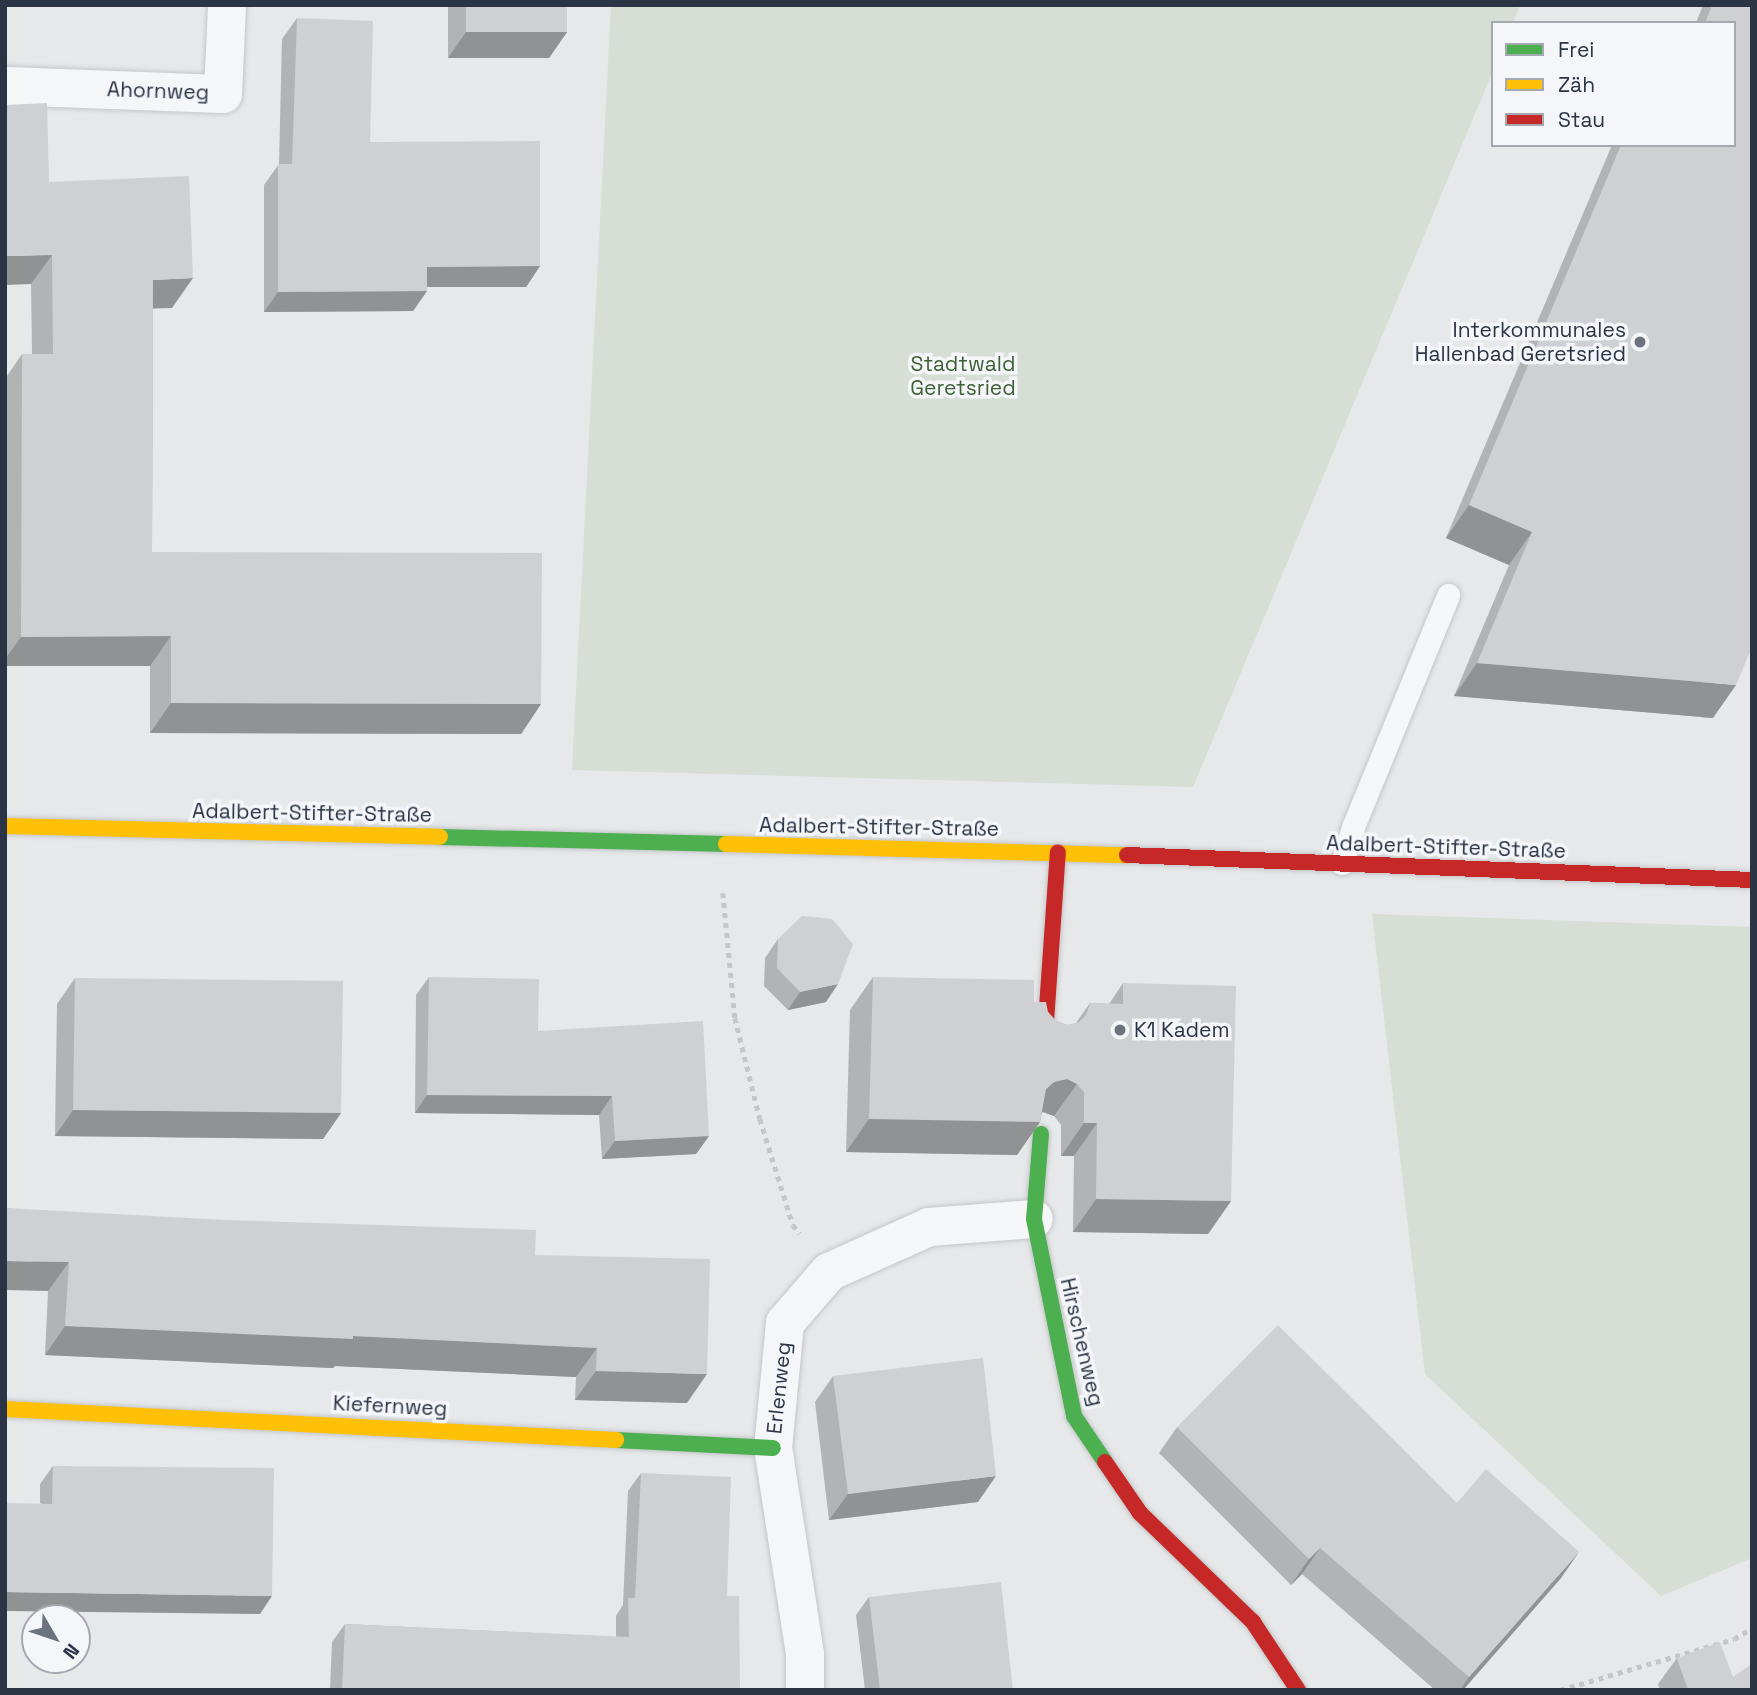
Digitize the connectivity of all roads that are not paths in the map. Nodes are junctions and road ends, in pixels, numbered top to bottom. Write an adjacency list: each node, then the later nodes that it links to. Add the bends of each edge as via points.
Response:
1 (227, 5): 2 (street, Ahornweg, via 223,94)
2 (5, 86)
3 (1448, 595): 6 (lane)
4 (5, 826): 5 (street, Adalbert-Stifter-Straße)
5 (1058, 852): 6 (street, Adalbert-Stifter-Straße); 8 (street)
6 (1342, 863): 7 (street, Adalbert-Stifter-Straße)
7 (1752, 880)
8 (1045, 1036)
9 (1041, 1134): 10 (street, Hirschenweg)
10 (1034, 1219): 12 (street, Erlenweg, via 929,1227 829,1272 785,1324); 14 (street, Hirschenweg, via 1074,1416 1140,1513 1253,1622)
11 (5, 1409): 12 (street, Kiefernweg)
12 (773, 1448): 13 (street, Erlenweg, via 805,1654)
13 (805, 1690)
14 (1298, 1690)

